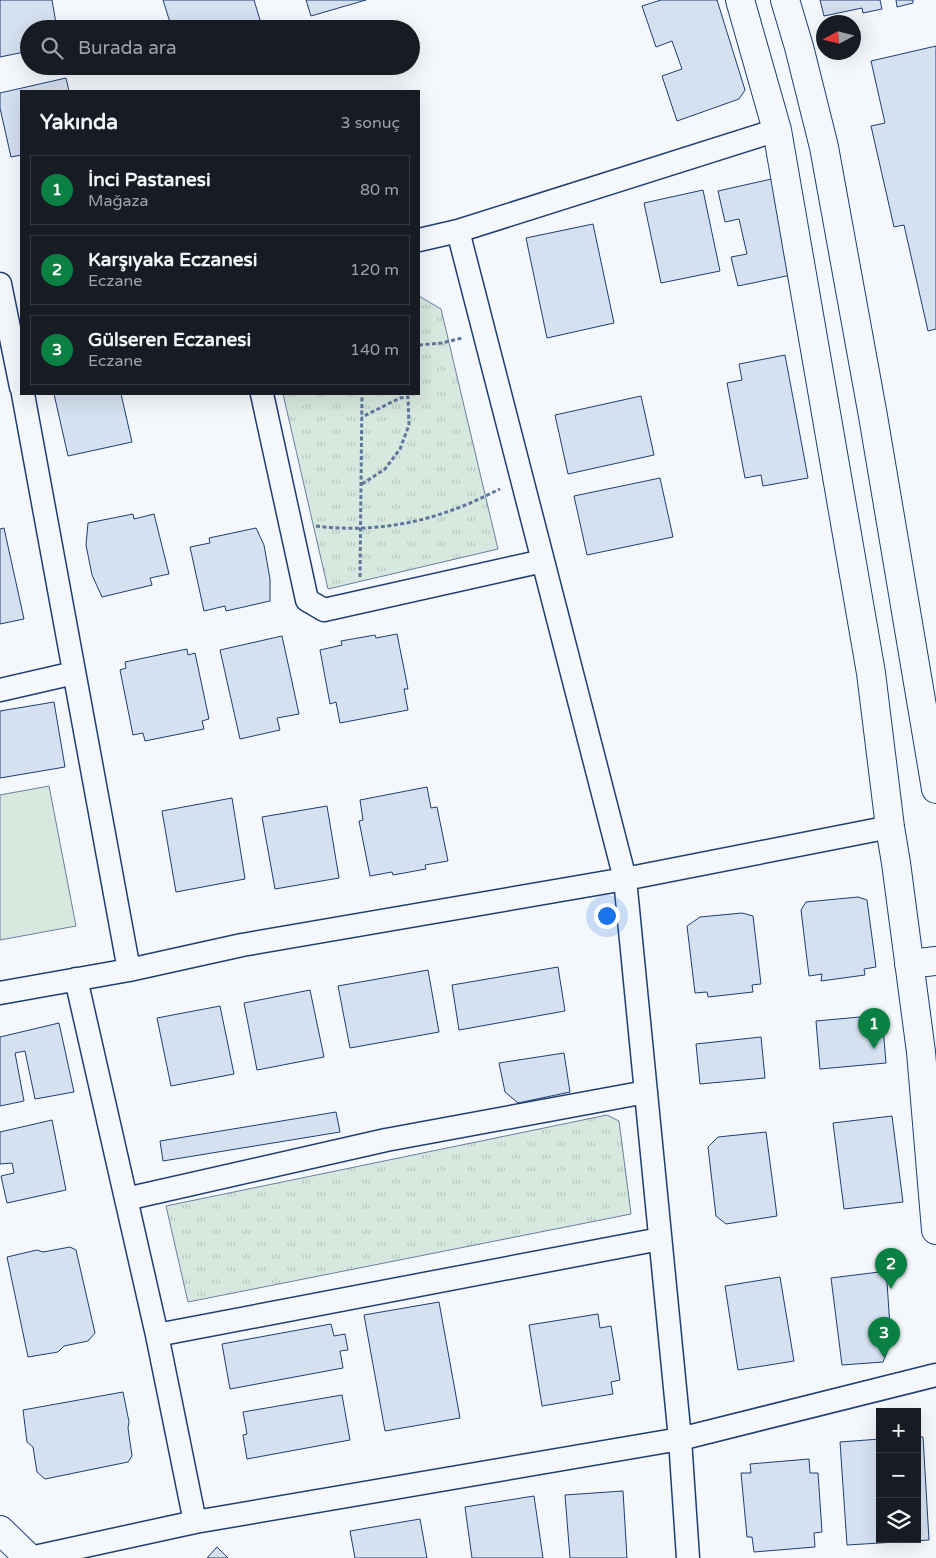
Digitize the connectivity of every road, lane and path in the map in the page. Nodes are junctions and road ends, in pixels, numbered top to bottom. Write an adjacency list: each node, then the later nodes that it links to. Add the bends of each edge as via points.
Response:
1 (740, 0): 3 (street)
2 (785, 0): 23 (street, via 824,147)
3 (777, 130): 4 (street); 24 (street, via 871,672)
4 (458, 231): 5 (street); 7 (street)
5 (420, 240)
6 (0, 284): 8 (street)
7 (484, 332): 9 (path); 15 (street)
8 (11, 340): 10 (street)
9 (420, 345)
10 (20, 382)
11 (22, 395): 21 (street)
12 (262, 395): 17 (street)
13 (362, 395): 14 (path)
14 (362, 417): 16 (path); 16 (path, via 408,397 408,425 400,449 385,469)
15 (522, 479): 18 (path, via 439,514 374,528); 19 (street)
16 (361, 484): 18 (path)
17 (290, 522): 18 (path, via 332,528); 20 (street, via 307,600 324,610)
18 (360, 527): 20 (path)
19 (543, 561): 20 (street); 25 (street)
20 (360, 602)
21 (74, 673): 22 (street); 28 (street)
22 (0, 690)
23 (936, 789)
24 (890, 827): 25 (street); 27 (street)
25 (625, 879): 28 (street, via 242,945); 32 (street)
26 (936, 961): 27 (street)
27 (910, 964): 31 (street)
28 (129, 970): 29 (street)
29 (76, 980): 30 (street); 33 (street)
30 (0, 993)
31 (929, 1051): 34 (street)
32 (646, 1092): 33 (street, via 386,1140); 35 (street)
33 (126, 1199): 36 (street)
34 (936, 1230)
35 (660, 1239): 36 (street); 38 (street)
36 (157, 1335): 39 (street)
37 (936, 1375): 38 (street)
38 (680, 1439): 39 (street); 42 (street)
39 (195, 1522): 41 (street)
40 (0, 1530): 41 (street)
41 (29, 1558)
42 (688, 1558)

